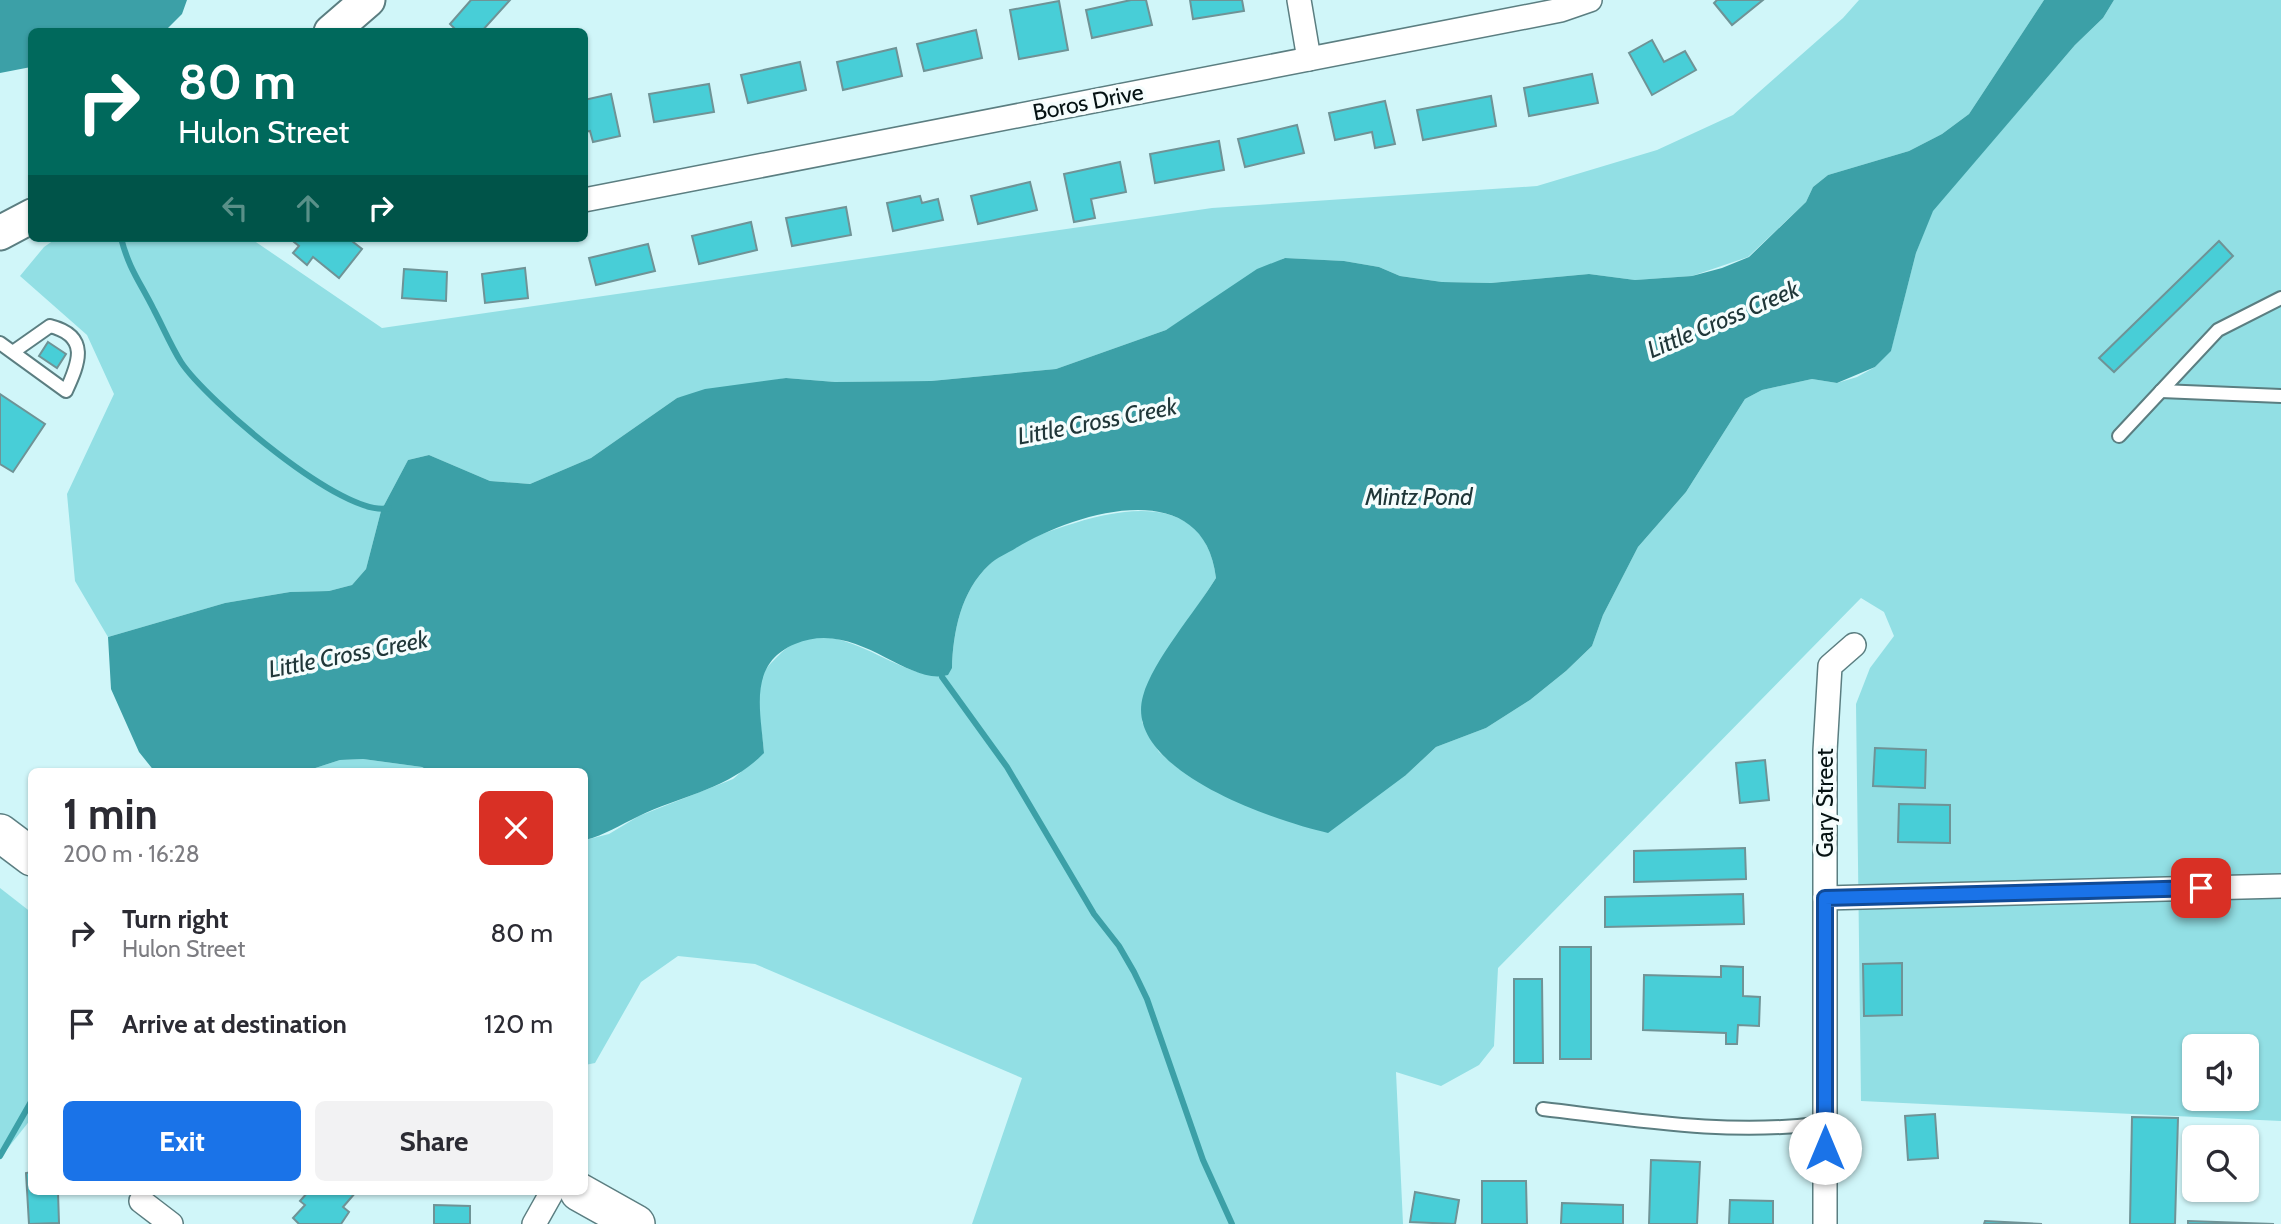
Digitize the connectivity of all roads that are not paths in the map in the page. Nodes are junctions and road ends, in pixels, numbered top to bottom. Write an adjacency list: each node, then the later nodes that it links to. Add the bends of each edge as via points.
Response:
1 (368, 0): 4 (street)
2 (1298, 0): 5 (street)
3 (1590, 0): 5 (street, Boros Drive, via 1561,10)
4 (336, 28)
5 (1309, 59): 6 (street, Boros Drive)
6 (588, 200)
7 (28, 217): 8 (street)
8 (0, 233)
9 (2281, 298): 12 (lane, via 2218,330)
10 (0, 343): 11 (lane)
11 (13, 352): 11 (lane, via 66,391 79,364 76,343 50,326)
12 (2161, 391): 13 (lane); 14 (lane)
13 (2281, 396)
14 (2119, 436)
15 (1854, 645): 19 (street, Gary Street, via 1830,666)
16 (0, 833): 17 (main road)
17 (28, 854)
18 (2281, 886): 19 (street)
19 (1825, 898): 21 (street, Gary Street)
20 (1543, 1109): 21 (lane, via 1704,1129)
21 (1825, 1123): 28 (street, Gary Street)
22 (550, 1195): 26 (street)
23 (584, 1195): 27 (main road)
24 (141, 1201): 25 (street)
25 (172, 1224)
26 (534, 1224)
27 (636, 1224)
28 (1825, 1224)

